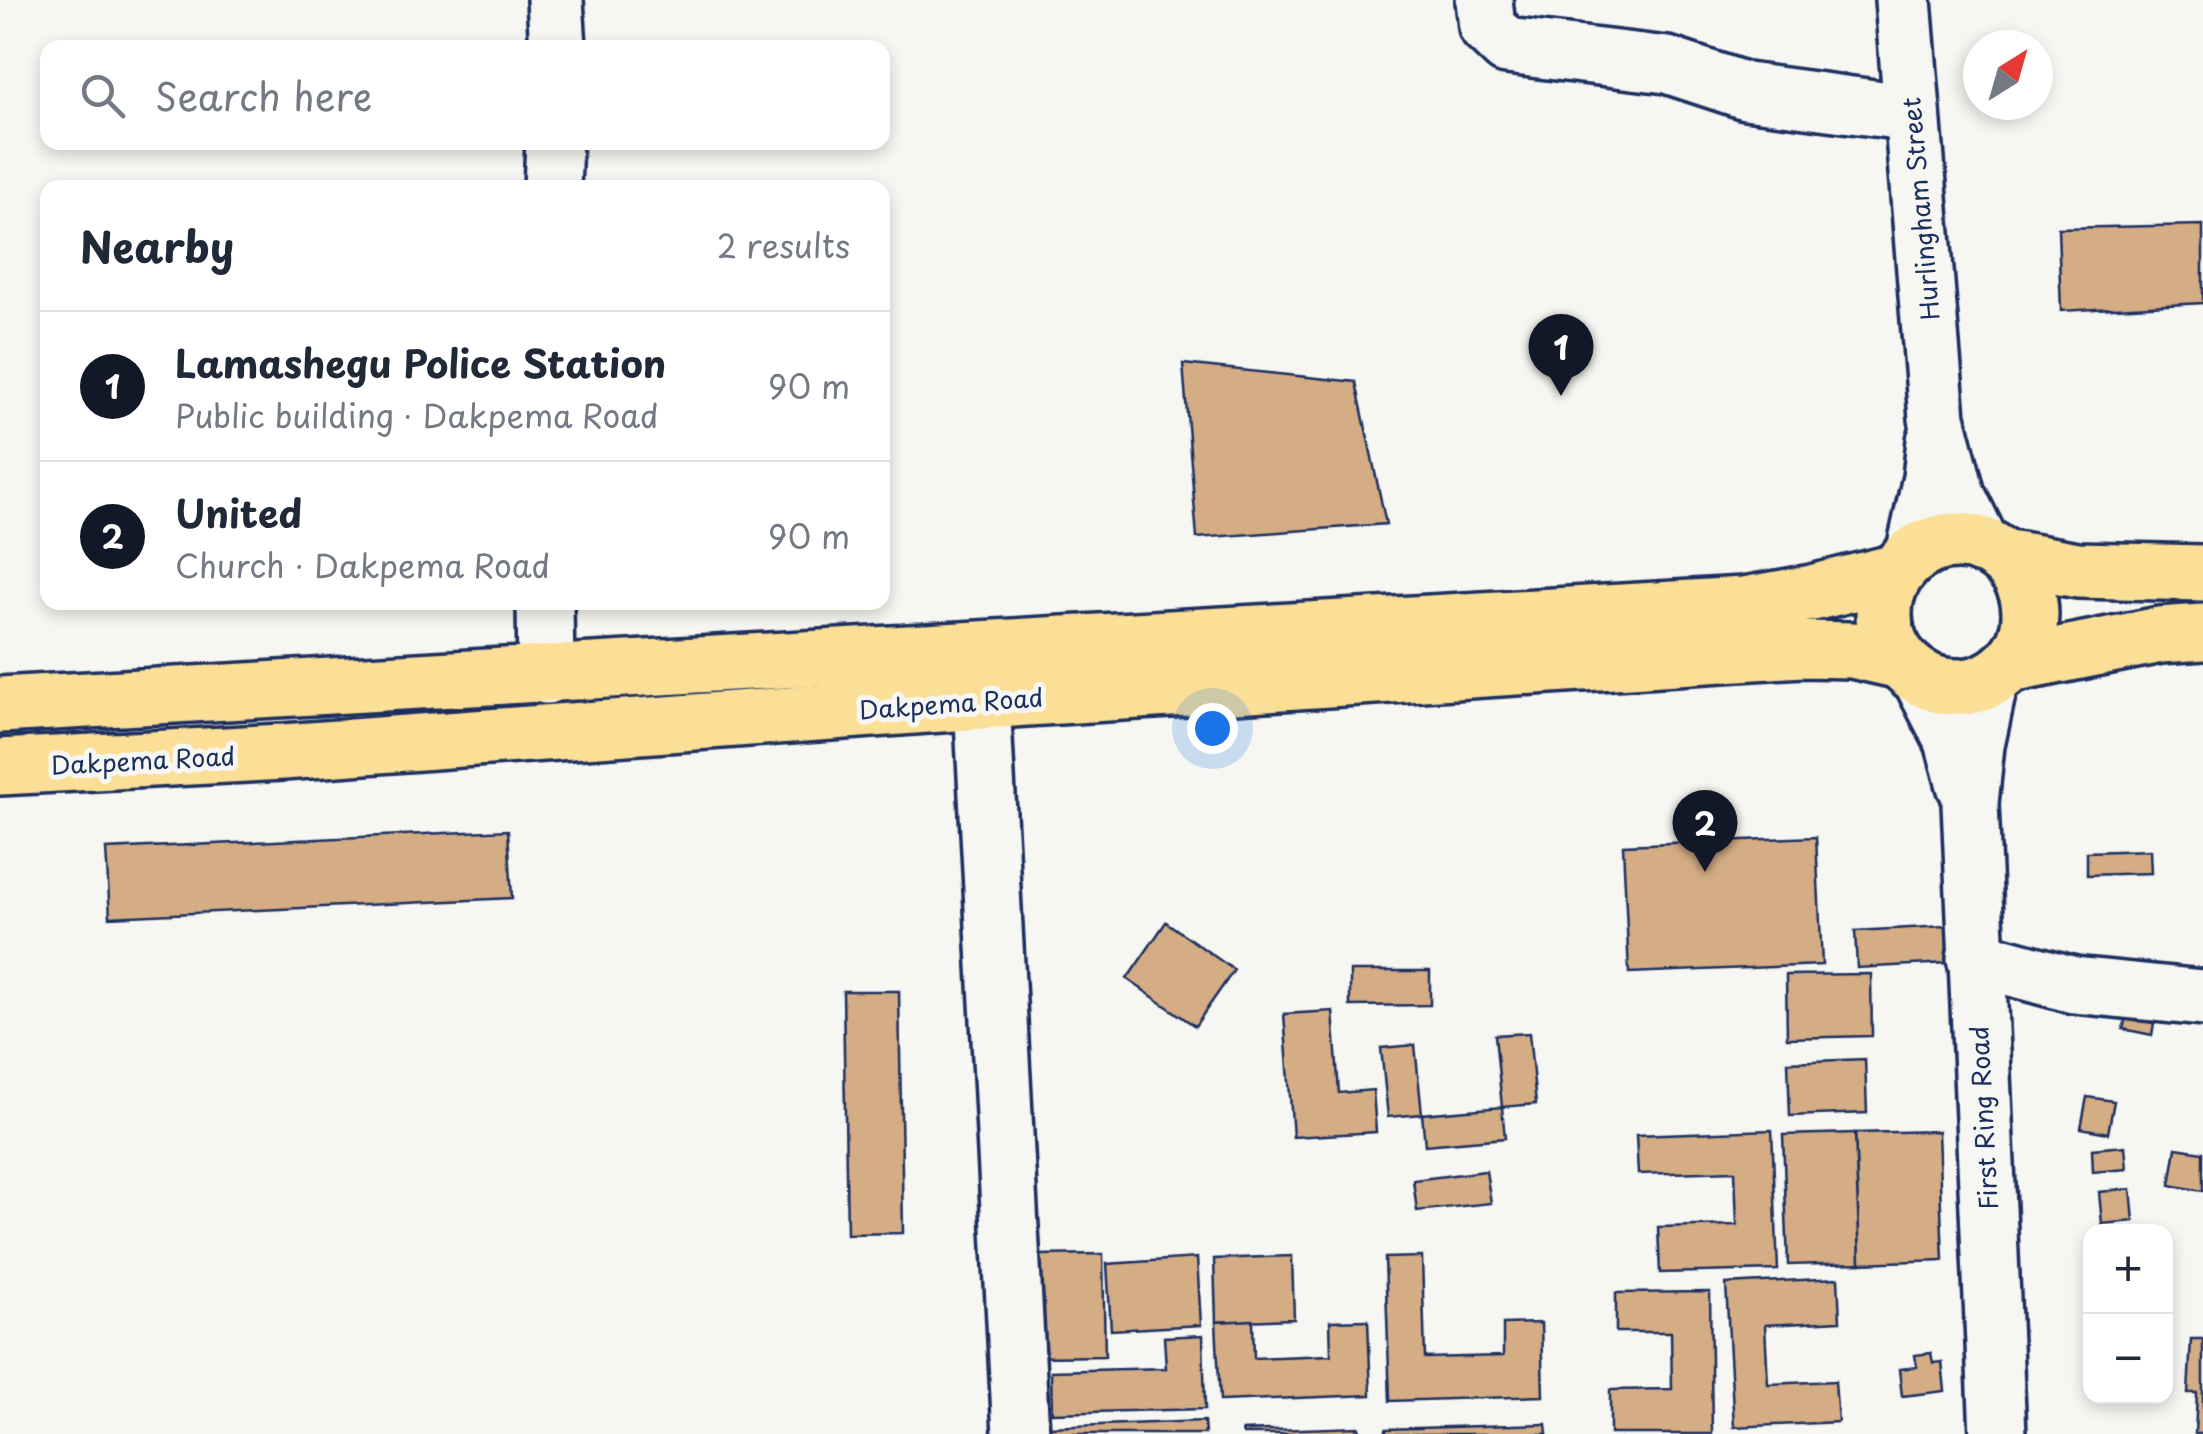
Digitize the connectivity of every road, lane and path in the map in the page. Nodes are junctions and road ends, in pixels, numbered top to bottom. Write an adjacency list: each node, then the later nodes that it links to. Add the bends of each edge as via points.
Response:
1 (554, 0): 4 (street)
2 (1484, 0): 5 (street, via 1486,27 1507,46 1666,65 1746,90)
3 (1903, 0): 5 (street, Hurlingham Street)
4 (557, 40)
5 (1912, 114): 8 (street, Hurlingham Street)
6 (554, 150): 7 (street)
7 (552, 180)
8 (1937, 418): 9 (street, Hurlingham Street, via 1956,494); 10 (street, Hurlingham Street, via 1931,478)
9 (1993, 552): 10 (highway, via 1958,541 1935,544); 11 (highway, via 2078,570); 15 (highway, via 2019,576 2030,622 2024,646)
10 (1905, 563): 14 (highway, via 1886,593 1883,617 1889,640); 16 (highway, Dakpema Road, via 1812,593 1744,605)
11 (2203, 573)
12 (545, 610): 16 (street)
13 (2203, 632): 15 (highway, via 2160,635)
14 (1911, 669): 15 (highway, via 1967,687); 17 (highway, Dakpema Road, via 1852,650 1802,650); 20 (street, First Ring Road, via 1953,741)
15 (2000, 673): 20 (street, First Ring Road, via 1979,728)
16 (546, 676): 18 (highway, Dakpema Road)
17 (982, 700): 19 (highway, Dakpema Road); 23 (street)
18 (0, 705)
19 (0, 767)
20 (1970, 803): 21 (street, First Ring Road)
21 (1975, 958): 22 (street, via 2074,985); 24 (street, First Ring Road)
22 (2203, 998)
23 (1021, 1434)
24 (1998, 1434)

